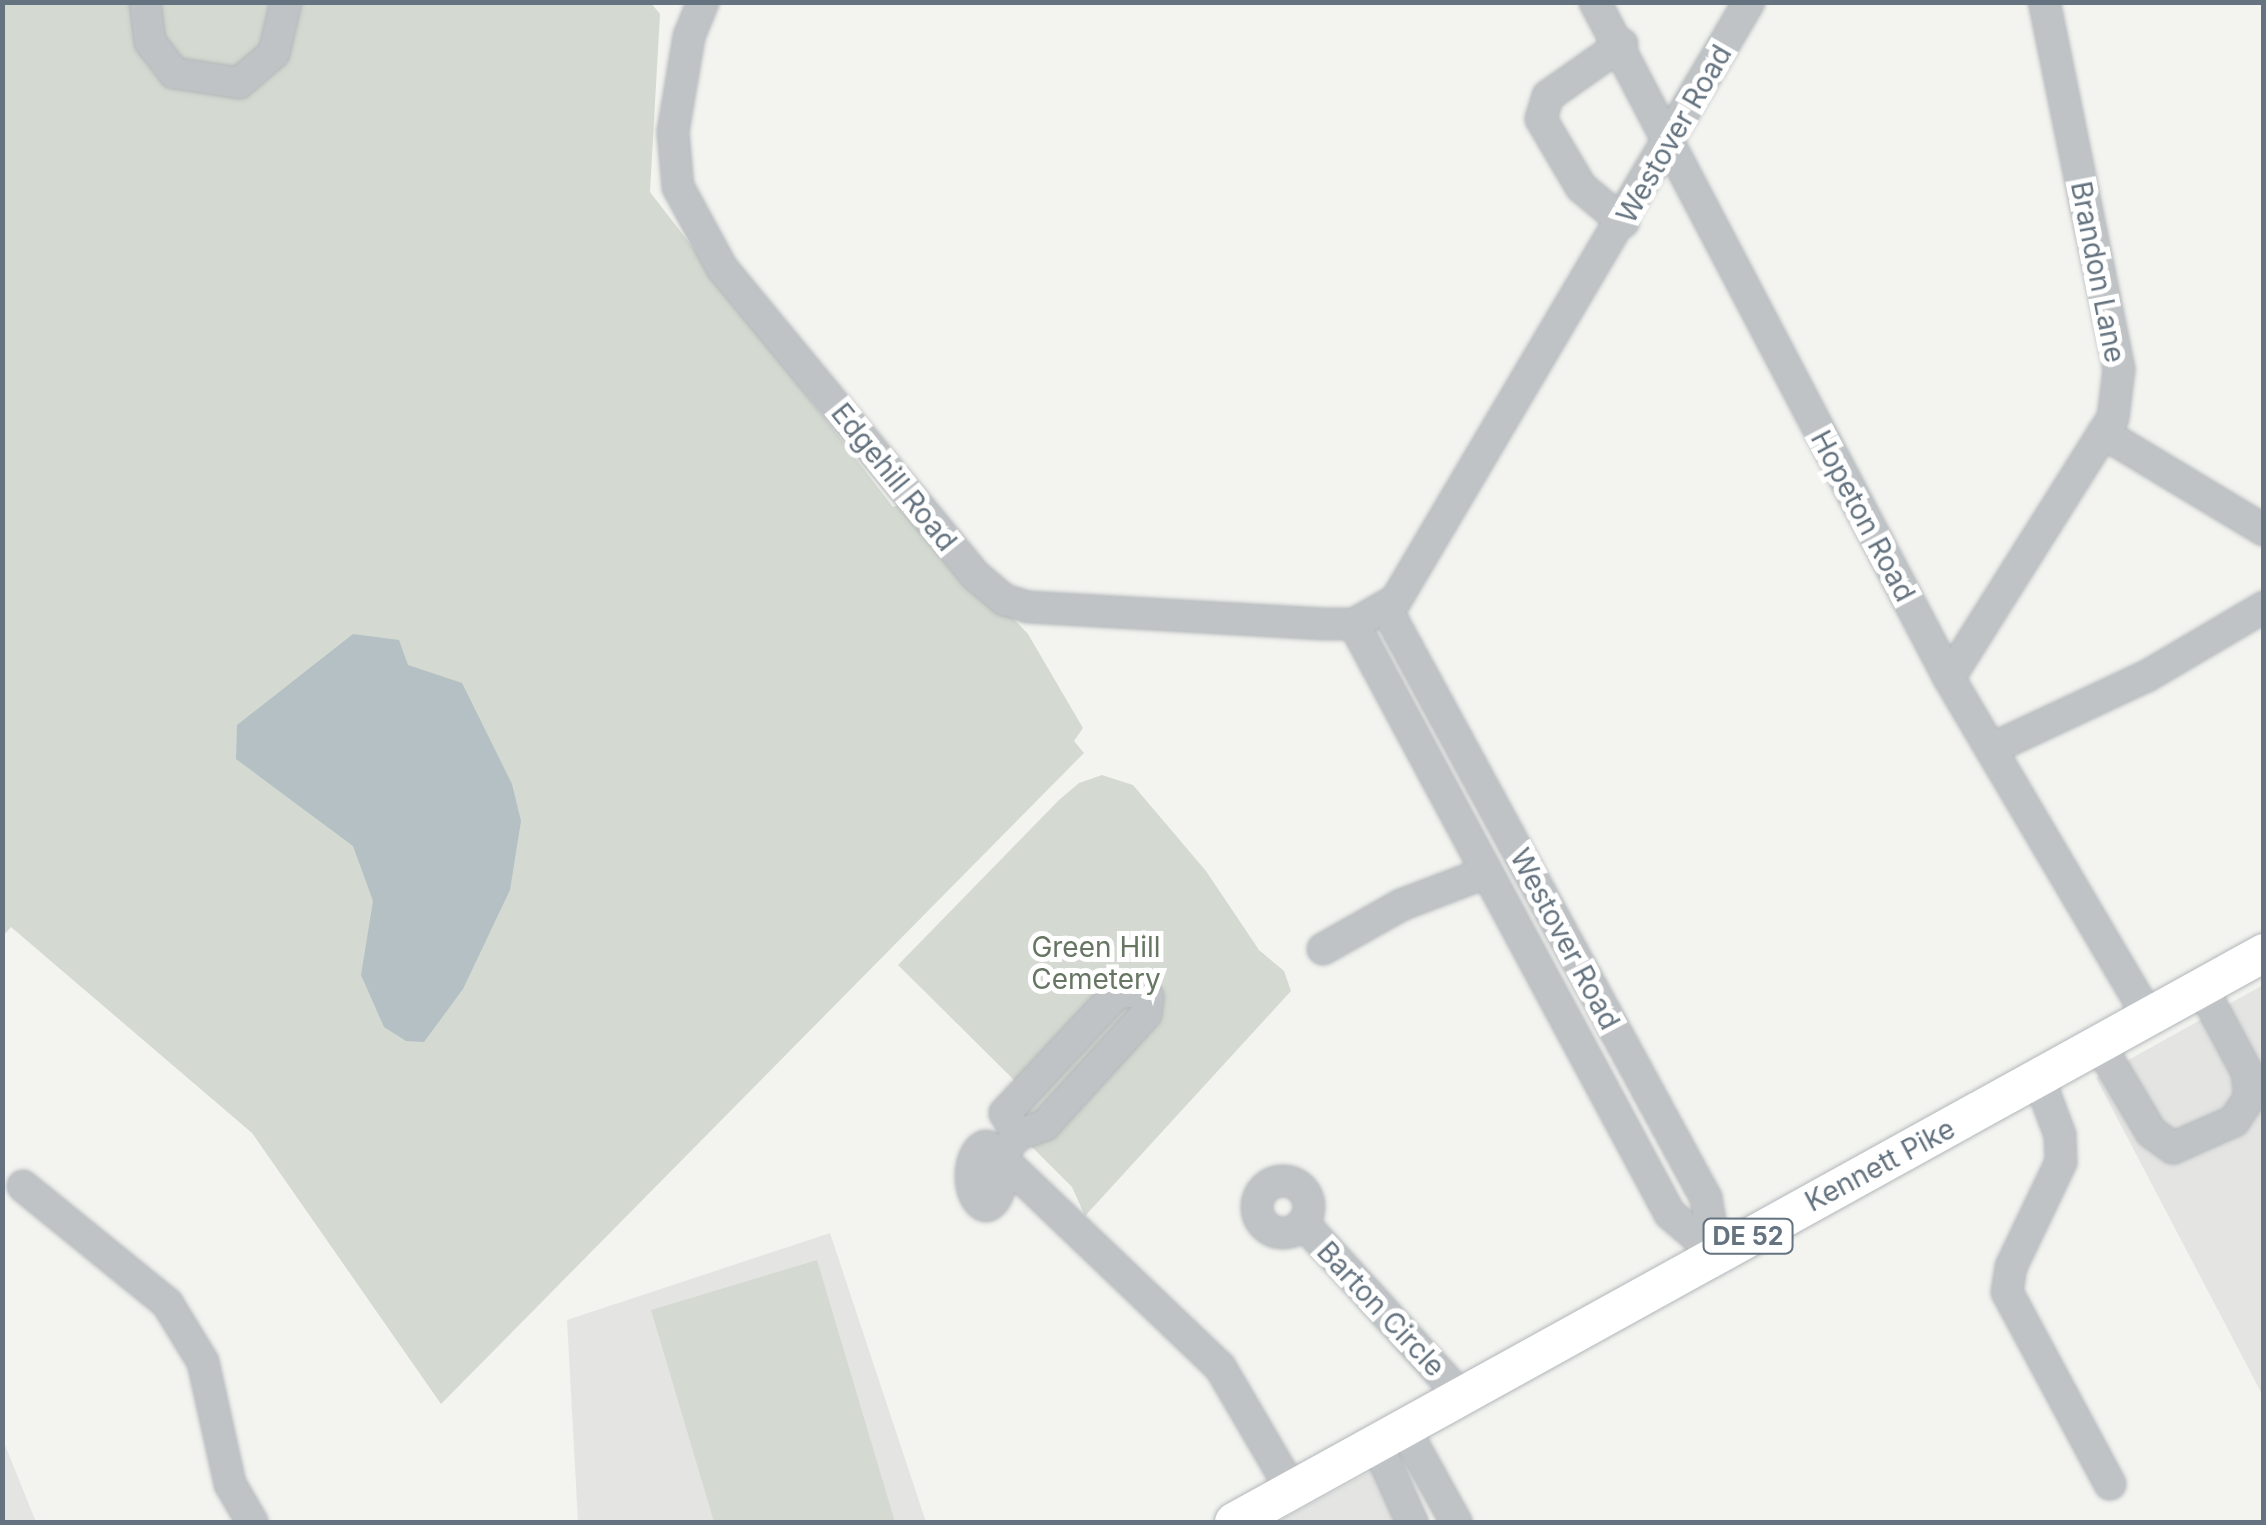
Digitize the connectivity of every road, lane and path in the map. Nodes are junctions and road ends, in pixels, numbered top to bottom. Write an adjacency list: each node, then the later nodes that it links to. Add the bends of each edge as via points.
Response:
1 (145, 2): 2 (street, via 150,42 174,73 239,84 274,53)
2 (286, 2)
3 (703, 2): 14 (street, Edgehill Road, via 689,38 673,132 678,187 722,268 976,576 1005,600 1028,608)
4 (1595, 2): 7 (street, Hopeton Road)
5 (1748, 2): 8 (street, Westover Road)
6 (2044, 2): 10 (street, Brandon Lane, via 2118,368 2113,418)
7 (1622, 44): 8 (street, Hopeton Road); 9 (street, via 1548,96 1542,119 1581,187)
8 (1667, 149): 9 (street, Westover Road); 15 (street, Hopeton Road)
9 (1623, 222): 13 (street, Westover Road)
10 (2103, 434): 11 (street); 15 (street, Brandon Lane)
11 (2264, 530)
12 (2264, 607): 16 (street, via 2130,685)
13 (1387, 610): 14 (street, Edgehill Road); 28 (street, Westover Road, via 1706,1198)
14 (1354, 624): 17 (street, Westover Road)
15 (1950, 678): 16 (street, Hopeton Road)
16 (1992, 750): 21 (street, Hopeton Road)
17 (1484, 874): 18 (street, via 1402,905); 28 (street, Westover Road, via 1670,1214)
18 (1323, 949)
19 (2264, 953): 20 (main road, Kennett Pike / DE 52)
20 (2202, 988): 21 (main road, Kennett Pike / DE 52); 24 (street, via 2248,1072)
21 (2150, 1018): 22 (main road, Kennett Pike / DE 52)
22 (2100, 1046): 23 (main road, Kennett Pike / DE 52); 24 (street, via 2152,1132 2174,1148)
23 (2039, 1079): 28 (main road, Kennett Pike / DE 52); 31 (street, via 2060,1136 2061,1162 2011,1267 2008,1292)
24 (2257, 1108)
25 (1008, 1145): 25 (street, via 1045,1125 1146,1014 1148,998 1140,990 1116,994 1005,1114); 32 (street, via 1220,1367)
26 (24, 1186): 33 (street, via 167,1304 203,1362 230,1484)
27 (1302, 1223): 29 (street, Barton Circle)
28 (1716, 1254): 29 (main road, Kennett Pike / DE 52)
29 (1460, 1395): 30 (main road, Kennett Pike / DE 52)
30 (1390, 1434): 32 (main road, Kennett Pike / DE 52); 35 (street); 36 (street)
31 (2110, 1484)
32 (1294, 1492): 34 (main road, Kennett Pike / DE 52)
33 (252, 1522)
34 (1234, 1522)
35 (1412, 1522)
36 (1456, 1522)

